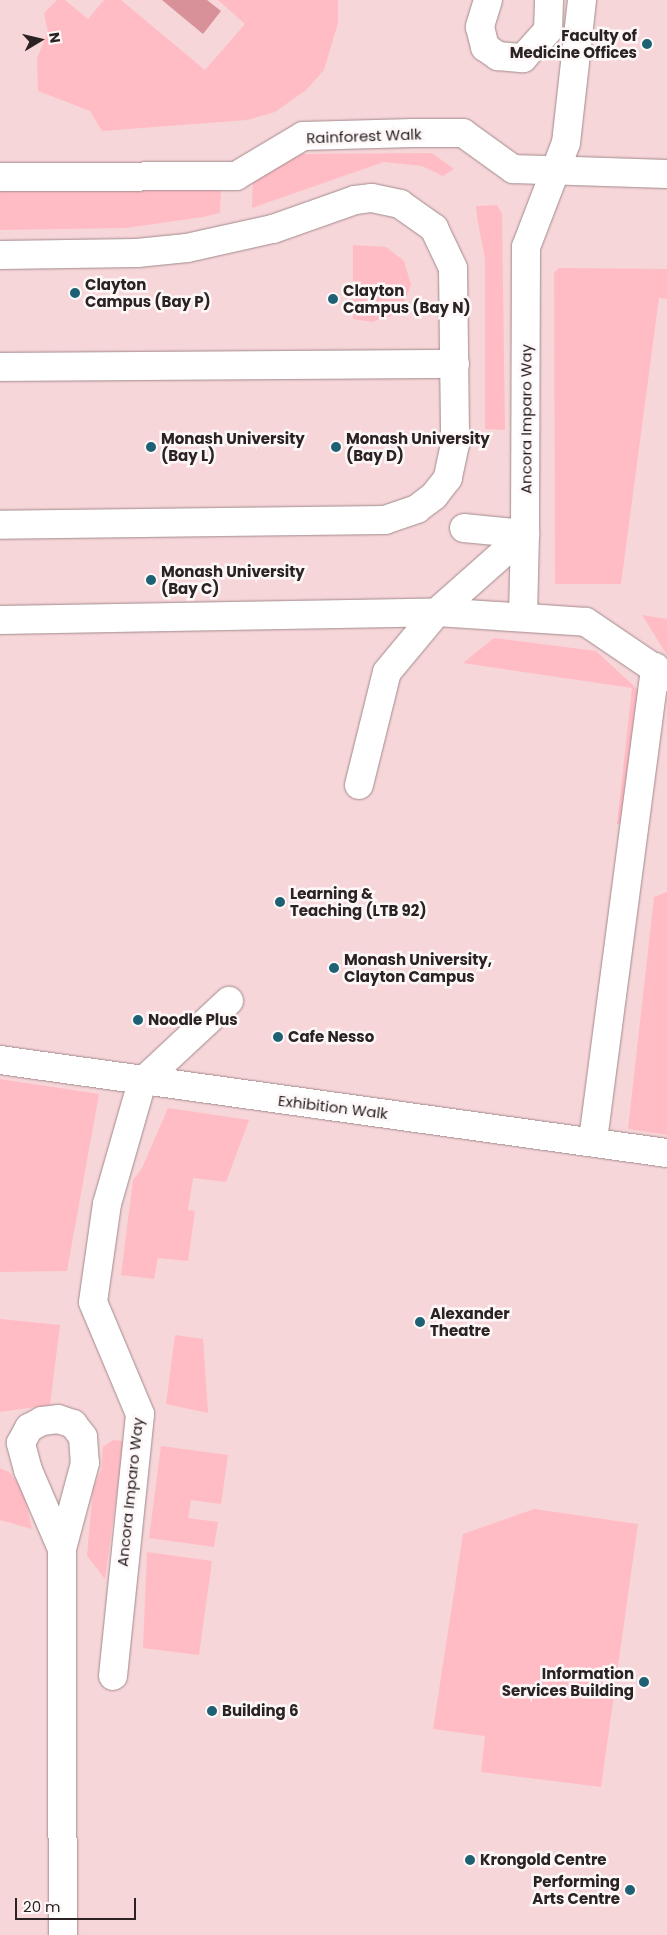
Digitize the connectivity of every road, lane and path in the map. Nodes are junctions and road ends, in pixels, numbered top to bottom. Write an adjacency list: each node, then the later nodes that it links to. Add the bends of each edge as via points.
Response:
1 (488, 0): 2 (street, via 480,26 485,47 498,56 523,58 548,30)
2 (550, 0)
3 (582, 0): 4 (street, Ancora Imparo Way, via 570,127)
4 (558, 170): 5 (street, Rainforest Walk); 6 (street, Rainforest Walk, via 514,169 463,133 413,133 303,136 236,176); 12 (street, Ancora Imparo Way, via 526,247)
5 (667, 174)
6 (0, 177)
7 (0, 255): 8 (street, via 129,253 187,248 273,229 355,200 389,201 425,219 448,251 454,276)
8 (455, 364): 9 (street); 10 (street, via 455,444 450,472 434,496 405,514 370,522)
9 (0, 367)
10 (0, 525)
11 (464, 528): 12 (street)
12 (525, 534): 13 (street); 14 (street, Ancora Imparo Way)
13 (437, 612): 14 (street); 15 (street); 17 (street, via 387,672)
14 (523, 617): 16 (street, via 586,622)
15 (0, 620)
16 (661, 672): 21 (street)
17 (360, 785)
18 (229, 1001): 20 (street)
19 (0, 1060): 20 (street, Exhibition Walk)
20 (142, 1082): 21 (street, Exhibition Walk); 25 (street, Ancora Imparo Way, via 107,1204 93,1302 140,1414)
21 (593, 1140): 22 (street, Exhibition Walk)
22 (667, 1153)
23 (11, 1442): 24 (street, via 28,1470); 24 (street, via 42,1421 58,1419 72,1424 83,1437 85,1464)
24 (62, 1549): 26 (street)
25 (113, 1676)
26 (63, 1935)

